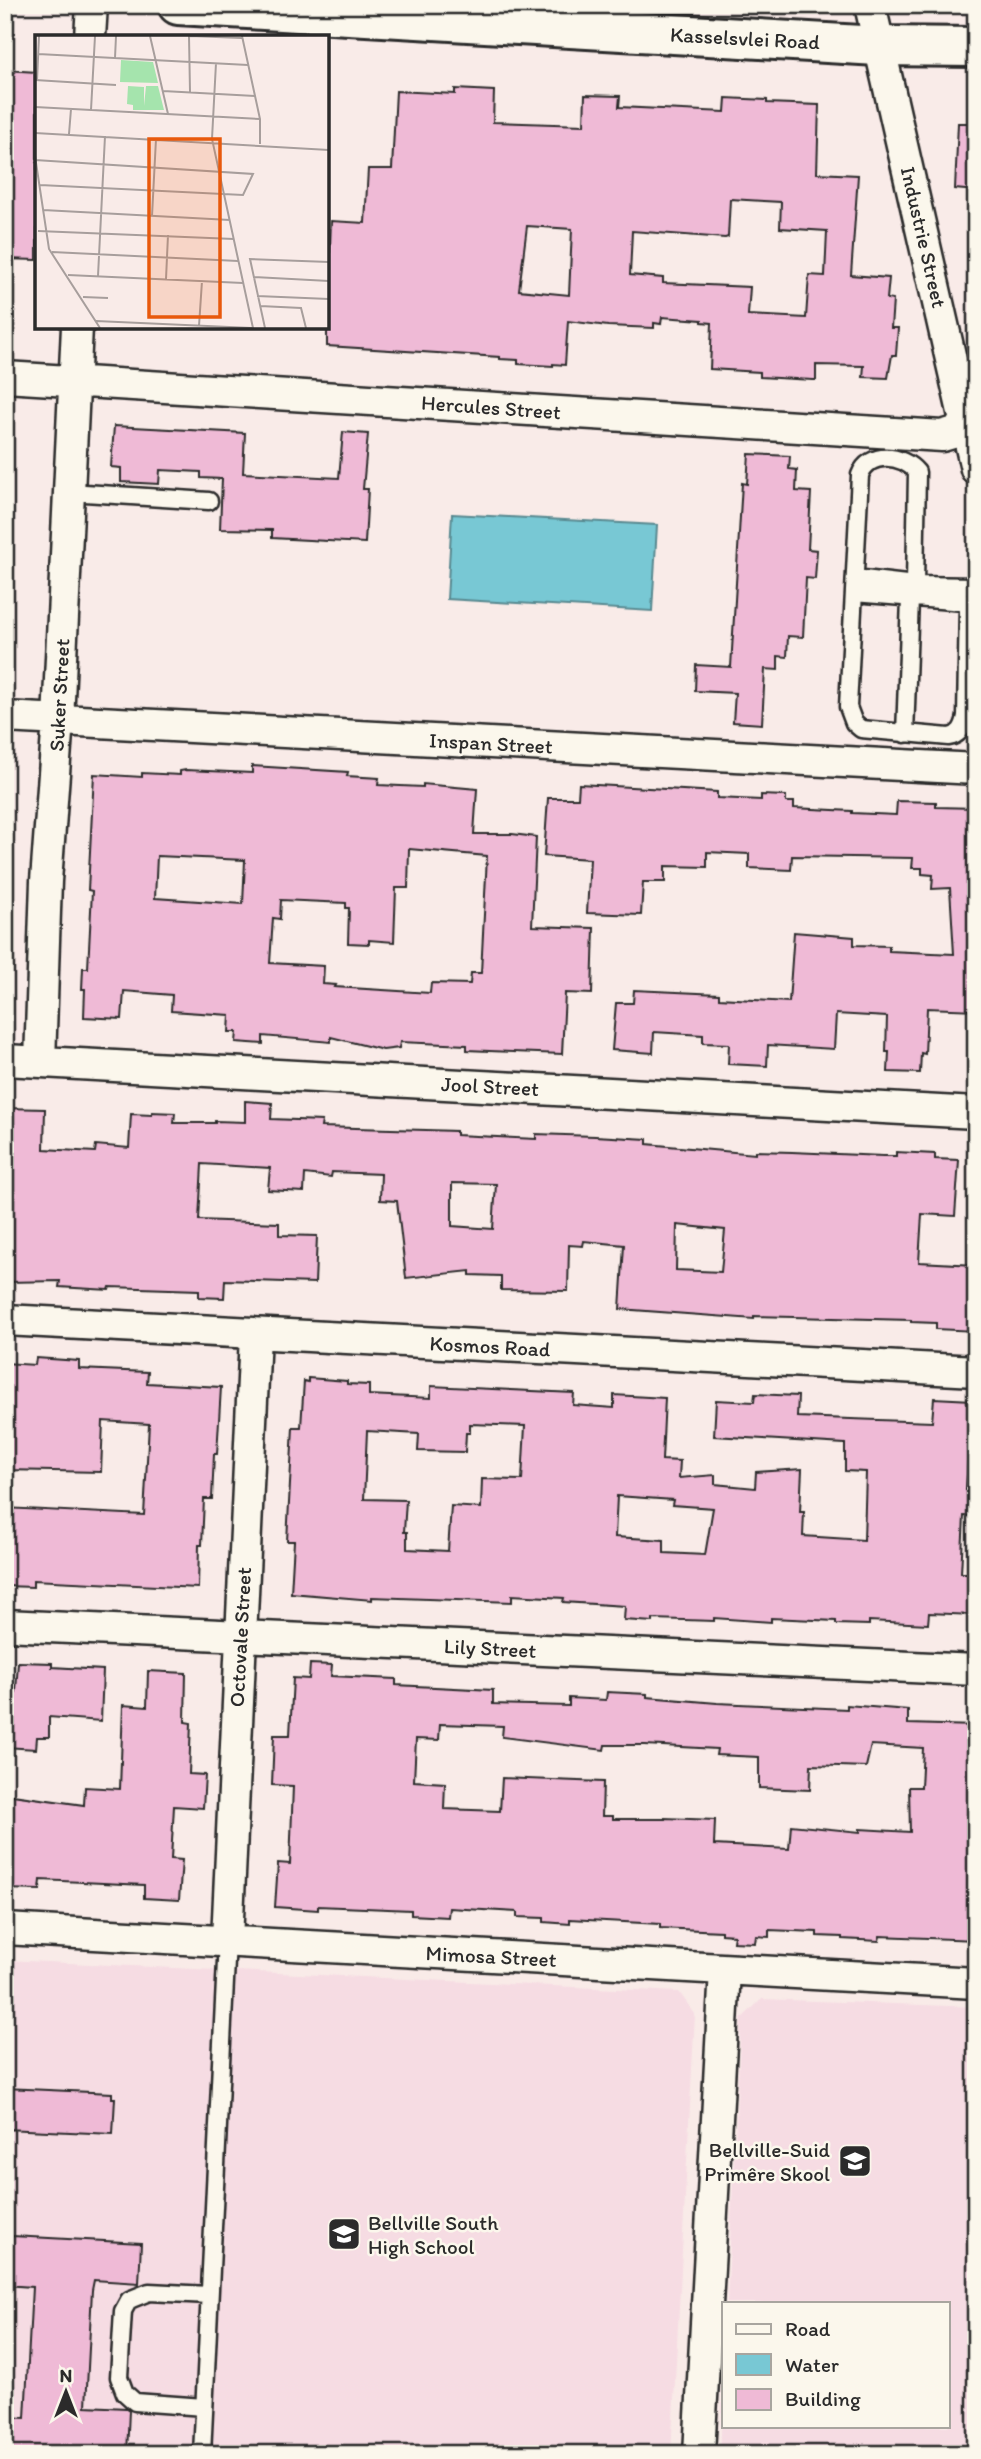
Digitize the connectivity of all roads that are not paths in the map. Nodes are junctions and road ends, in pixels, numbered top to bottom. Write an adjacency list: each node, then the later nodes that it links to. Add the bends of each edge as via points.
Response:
1 (92, 5): 4 (street)
2 (178, 5): 5 (street, Kasselsvlei Road)
3 (870, 5): 5 (street, Industrie Street)
4 (90, 35)
5 (878, 46): 6 (street, Kasselsvlei Road); 10 (street, Industrie Street)
6 (976, 47)
7 (77, 329): 9 (street, Suker Street)
8 (5, 377): 9 (street, Hercules Street)
9 (75, 381): 10 (street, Hercules Street, via 942,436); 12 (street, Suker Street)
10 (972, 428): 11 (street, Industrie Street)
11 (976, 469)
12 (69, 492): 13 (lane); 19 (street, Suker Street)
13 (209, 501)
14 (854, 585): 16 (lane); 16 (lane, via 860,475 867,462 879,457 903,460 917,472); 20 (lane, via 850,716 861,730)
15 (976, 586): 16 (lane)
16 (912, 592): 17 (lane); 20 (lane)
17 (972, 603): 20 (lane, via 963,728 949,737)
18 (5, 717): 19 (street, Inspan Street)
19 (58, 720): 21 (street, Inspan Street); 23 (street, Suker Street, via 46,881)
20 (905, 734)
21 (976, 769)
22 (5, 1060): 23 (street, Jool Street)
23 (40, 1062): 24 (street, Jool Street)
24 (976, 1113)
25 (5, 1320): 26 (street, Kosmos Road)
26 (255, 1335): 27 (street, Kosmos Road); 29 (street, Octovale Street)
27 (976, 1371)
28 (5, 1625): 29 (street, Lily Street)
29 (239, 1637): 30 (street, Lily Street); 32 (street, Octovale Street)
30 (976, 1671)
31 (5, 1929): 32 (street, Mimosa Street)
32 (227, 1940): 33 (street, Mimosa Street); 35 (lane)
33 (725, 1970): 34 (street, Mimosa Street); 38 (street)
34 (976, 1983)
35 (209, 2295): 36 (lane); 36 (lane, via 149,2292 129,2300 123,2311 119,2377 125,2393 135,2402)
36 (204, 2407): 37 (lane)
37 (202, 2454)
38 (699, 2454)

